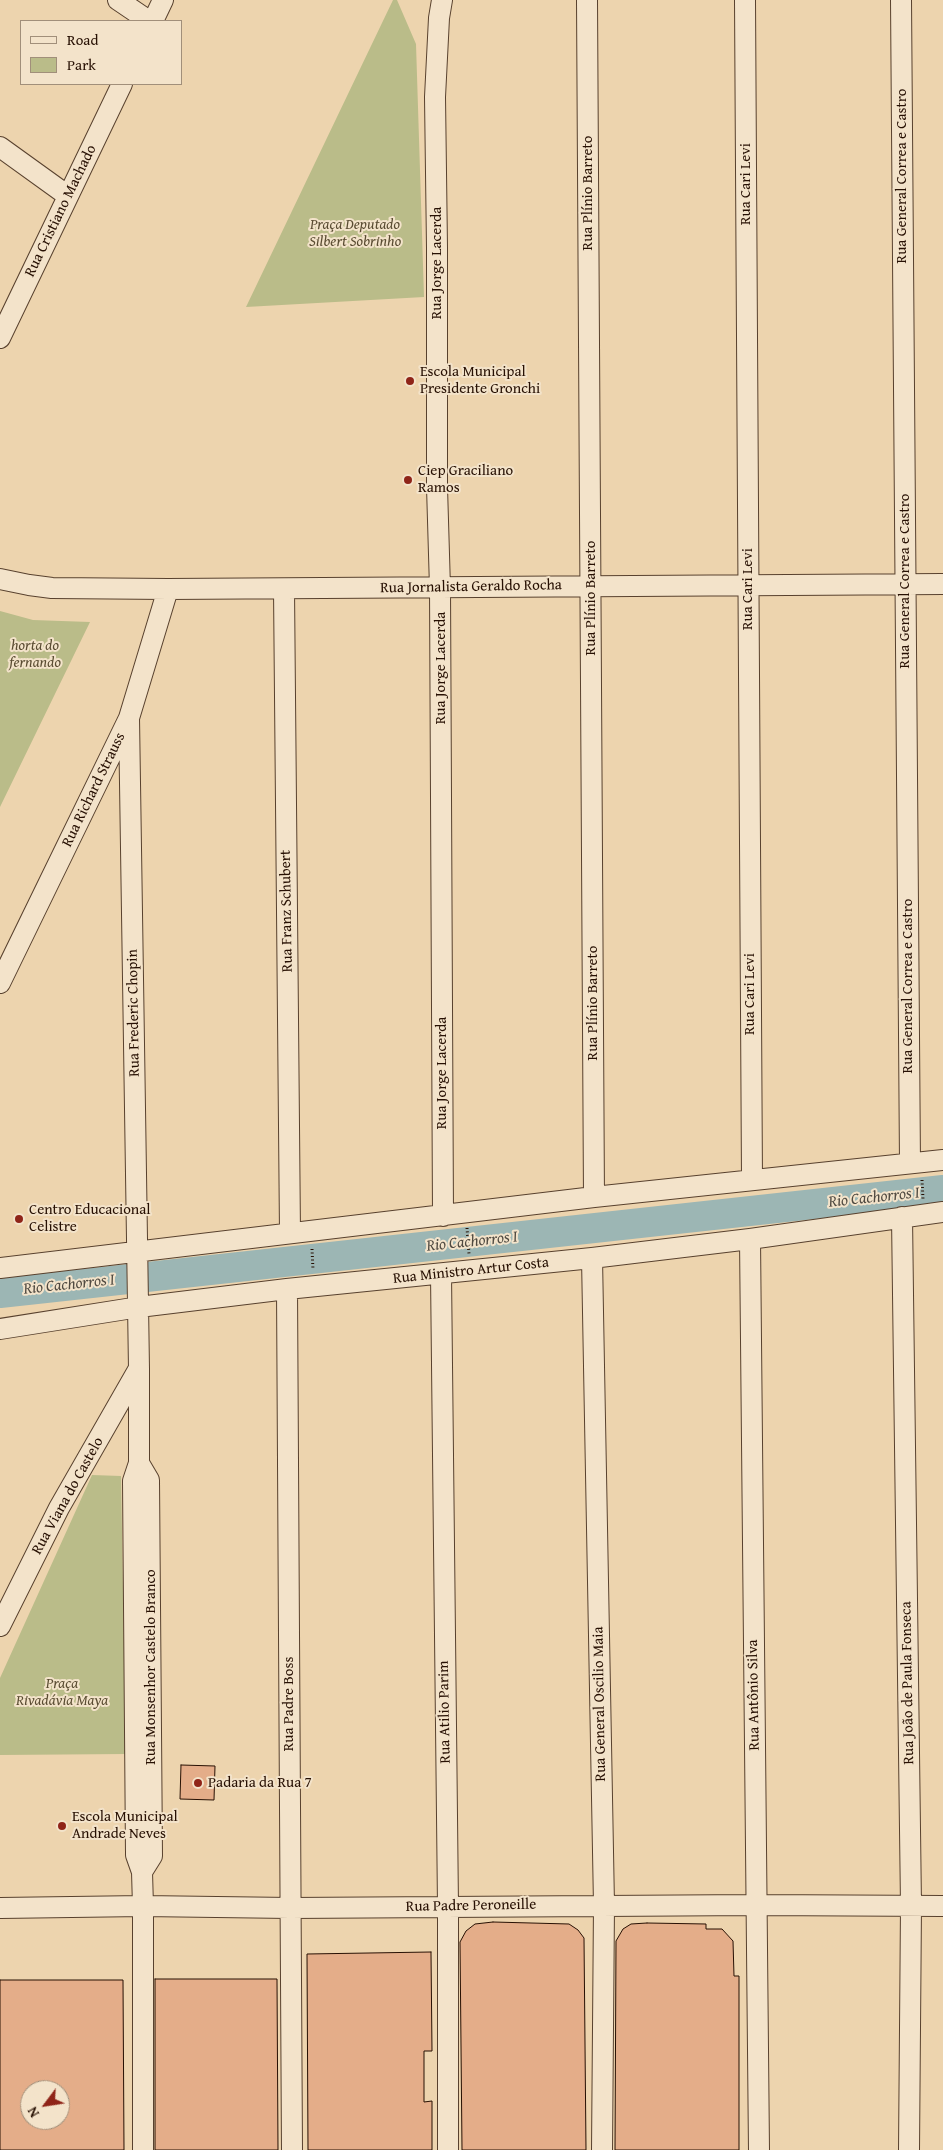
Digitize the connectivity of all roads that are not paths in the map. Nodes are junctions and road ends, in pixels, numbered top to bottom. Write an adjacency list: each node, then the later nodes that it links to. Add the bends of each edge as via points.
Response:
1 (118, 0): 7 (street)
2 (163, 0): 8 (street)
3 (442, 0): 18 (street, Rua Jorge Lacerda, via 435,97)
4 (587, 0): 17 (street, Rua Plínio Barreto)
5 (745, 0): 14 (street, Rua Cari Levi)
6 (901, 0): 15 (street, Rua General Correa e Castro)
7 (148, 20)
8 (153, 20)
9 (122, 85): 11 (street, Rua Cristiano Machado)
10 (0, 147): 11 (street)
11 (68, 196): 12 (street, Rua Cristiano Machado)
12 (0, 338)
13 (0, 579): 19 (street, Rua Jornalista Geraldo Rocha, via 52,588)
14 (748, 584): 15 (street, Rua Jornalista Geraldo Rocha); 17 (street, Rua Jornalista Geraldo Rocha); 25 (street, Rua Cari Levi)
15 (905, 584): 16 (street, Rua Jornalista Geraldo Rocha); 24 (street, Rua General Correa e Castro)
16 (943, 584)
17 (591, 586): 18 (street, Rua Jornalista Geraldo Rocha); 26 (street, Rua Plínio Barreto)
18 (440, 588): 20 (street, Rua Jornalista Geraldo Rocha); 28 (street, Rua Jorge Lacerda)
19 (168, 589): 20 (street, Rua Jornalista Geraldo Rocha); 21 (street, Rua Richard Strauss)
20 (284, 589): 30 (street, Rua Franz Schubert)
21 (129, 718): 22 (street, Rua Richard Strauss); 32 (street, Rua Frederic Chopin)
22 (0, 984)
23 (943, 1160): 24 (street)
24 (916, 1168): 25 (street)
25 (752, 1179): 26 (street)
26 (594, 1197): 28 (street)
27 (943, 1212): 29 (street, Rua Ministro Artur Costa)
28 (443, 1216): 30 (street)
29 (902, 1217): 31 (street, Rua Ministro Artur Costa); 45 (street, Rua João de Paula Fonseca)
30 (290, 1233): 32 (street)
31 (750, 1239): 33 (street, Rua Ministro Artur Costa); 42 (street, Rua Antônio Silva)
32 (138, 1258): 34 (street); 37 (street, Rua Frederic Chopin)
33 (592, 1258): 35 (street, Rua Ministro Artur Costa); 41 (street, Rua General Oscilio Maia)
34 (0, 1268)
35 (441, 1274): 36 (street, Rua Ministro Artur Costa); 44 (street, Rua Atilio Parim)
36 (287, 1289): 37 (street, Rua Ministro Artur Costa); 48 (street, Rua Padre Boss)
37 (139, 1300): 38 (street, Rua Ministro Artur Costa); 39 (street, Rua Monsenhor Castelo Branco)
38 (0, 1329)
39 (139, 1368): 40 (street, Rua Viana do Castelo, via 59,1508); 43 (street, Rua Monsenhor Castelo Branco, via 140,1463 133,1491 136,1855 142,1872)
40 (0, 1626)
41 (604, 1905): 42 (street, Rua Padre Peroneille); 44 (street, Rua Padre Peroneille); 52 (street, Rua General Oscilio Maia)
42 (756, 1905): 45 (street, Rua Padre Peroneille); 53 (street, Rua Antônio Silva)
43 (143, 1906): 47 (street, Rua Padre Peroneille); 48 (street, Rua Padre Peroneille); 49 (street, Rua Monsenhor Castelo Branco)
44 (448, 1906): 48 (street, Rua Padre Peroneille); 51 (street, Rua Atilio Parim)
45 (911, 1906): 46 (street, Rua Padre Peroneille); 54 (street, Rua João de Paula Fonseca)
46 (943, 1906)
47 (0, 1908)
48 (290, 1908): 50 (street, Rua Padre Boss)
49 (144, 2150)
50 (292, 2150)
51 (448, 2150)
52 (602, 2150)
53 (759, 2150)
54 (909, 2150)

